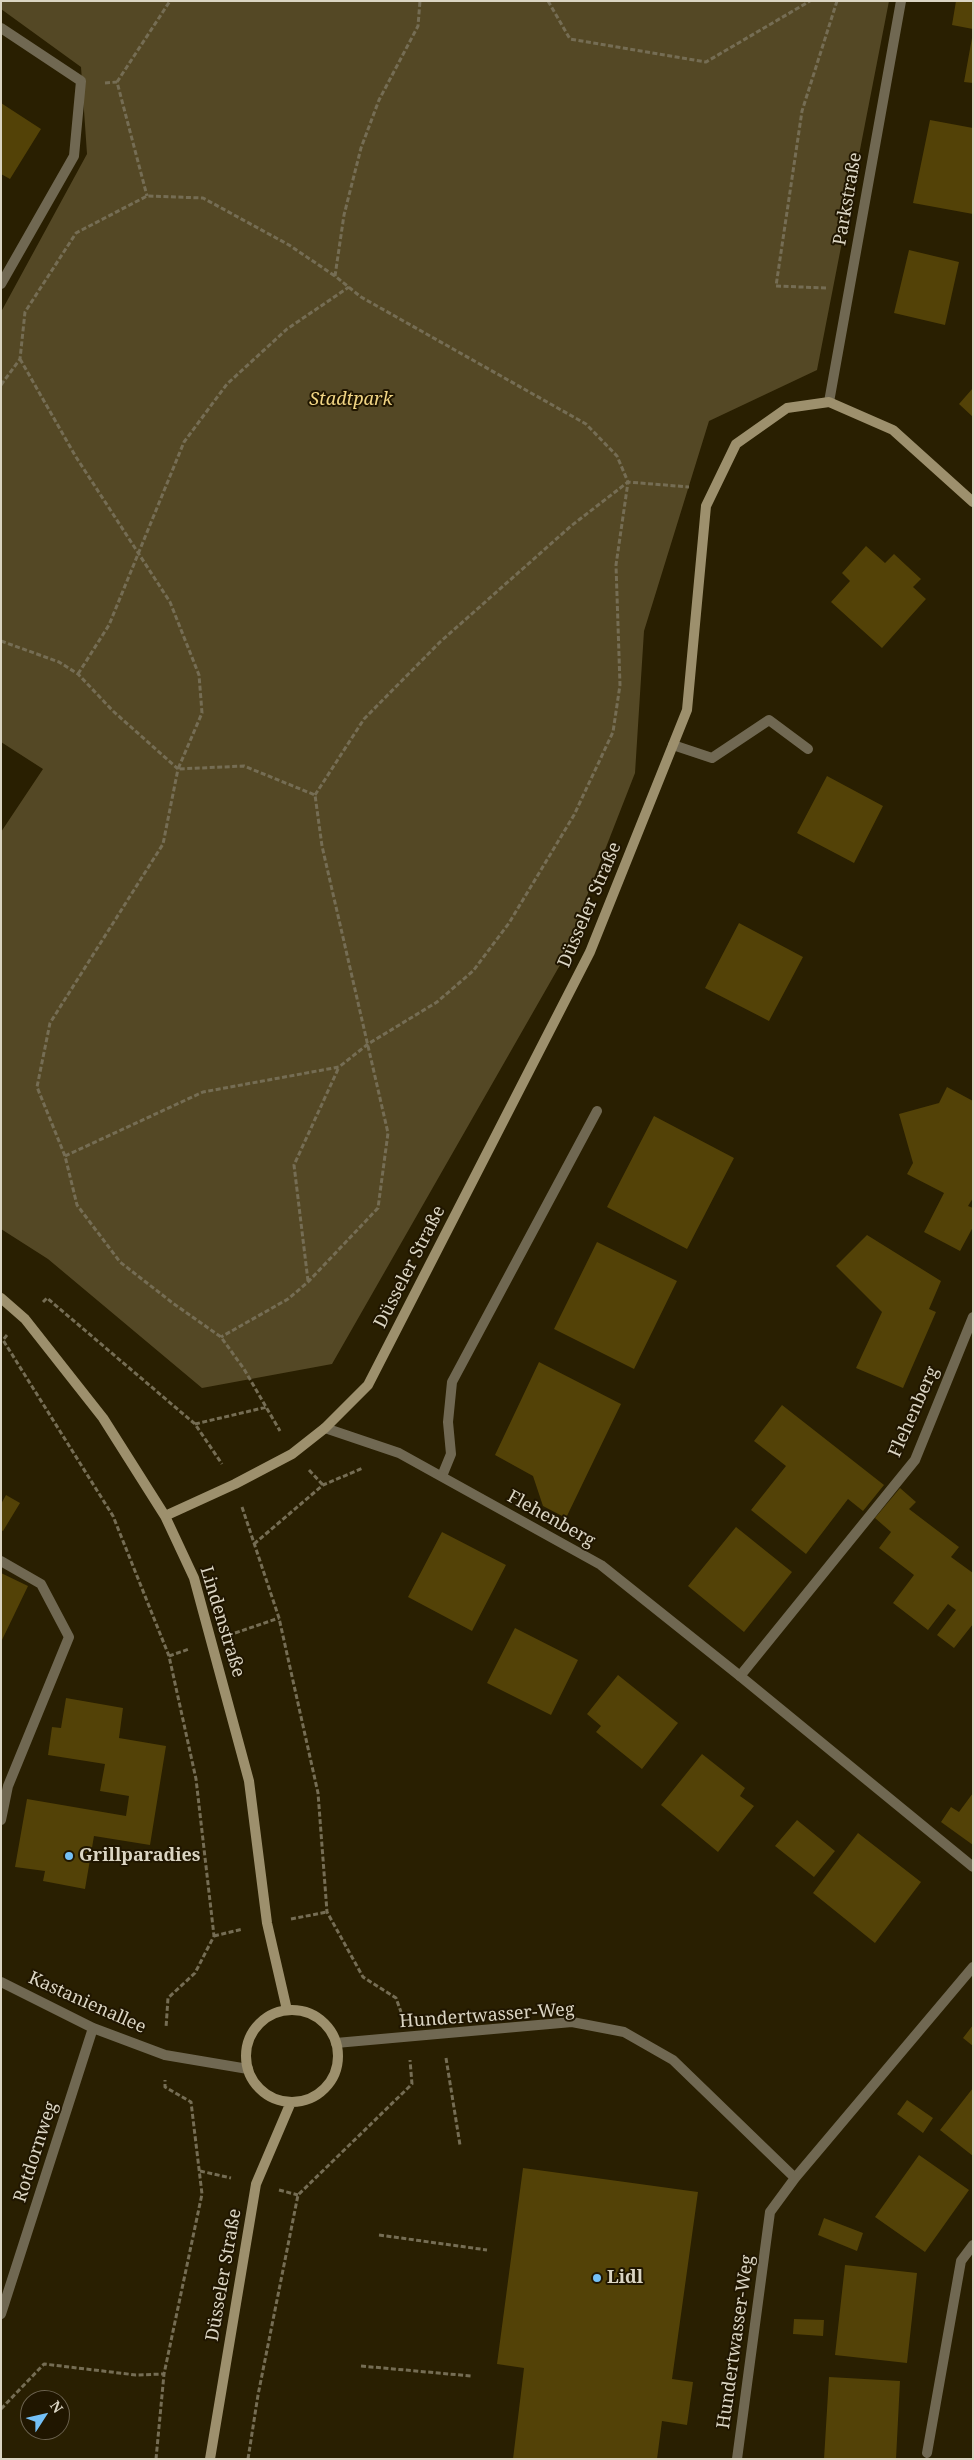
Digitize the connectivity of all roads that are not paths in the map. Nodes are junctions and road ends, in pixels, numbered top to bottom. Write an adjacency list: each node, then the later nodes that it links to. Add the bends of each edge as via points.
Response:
1 (901, 1): 4 (street, Parkstraße)
2 (1, 28): 3 (street, via 81,81 74,156)
3 (1, 284)
4 (830, 402): 5 (main road, via 893,430); 6 (main road, Düsseler Straße, via 787,408 736,444 706,506 687,710)
5 (973, 502)
6 (674, 745): 7 (street, via 712,758 769,720); 11 (main road, Düsseler Straße, via 581,970 368,1385)
7 (808, 749)
8 (597, 1111): 12 (street, via 452,1382 448,1422 451,1454)
9 (1, 1298): 13 (main road, Lindenstraße, via 25,1319 103,1418)
10 (973, 1317): 15 (street, Flehenberg, via 915,1460)
11 (325, 1428): 12 (street, Flehenberg, via 399,1453); 13 (main road, Düsseler Straße, via 292,1454)
12 (442, 1476): 15 (street, Flehenberg, via 601,1565)
13 (165, 1516): 20 (main road, Lindenstraße, via 194,1578 249,1781 267,1923)
14 (1, 1561): 16 (street, via 41,1584 69,1637 8,1786)
15 (740, 1676): 17 (street, Flehenberg)
16 (1, 1820)
17 (973, 1868)
18 (973, 1967): 25 (street, Hundertwasser-Weg)
19 (1, 1982): 21 (street, Kastanienallee)
20 (287, 2010): 22 (main road, via 304,2012 321,2021 331,2031); 23 (main road, via 268,2017 254,2030 247,2049)
21 (93, 2028): 23 (street, Kastanienallee, via 165,2055); 27 (street, Rotdornweg)
22 (336, 2043): 24 (main road, via 336,2069 329,2084 316,2096); 25 (street, Hundertwasser-Weg, via 572,2022 624,2032 673,2060)
23 (248, 2069): 24 (main road, via 264,2092 272,2098)
24 (291, 2102): 29 (main road, Düsseler Straße, via 256,2184)
25 (795, 2178): 30 (street, Hundertwasser-Weg, via 770,2212)
26 (973, 2245): 28 (street, via 960,2261)
27 (1, 2314)
28 (927, 2453)
29 (210, 2459)
30 (737, 2459)

